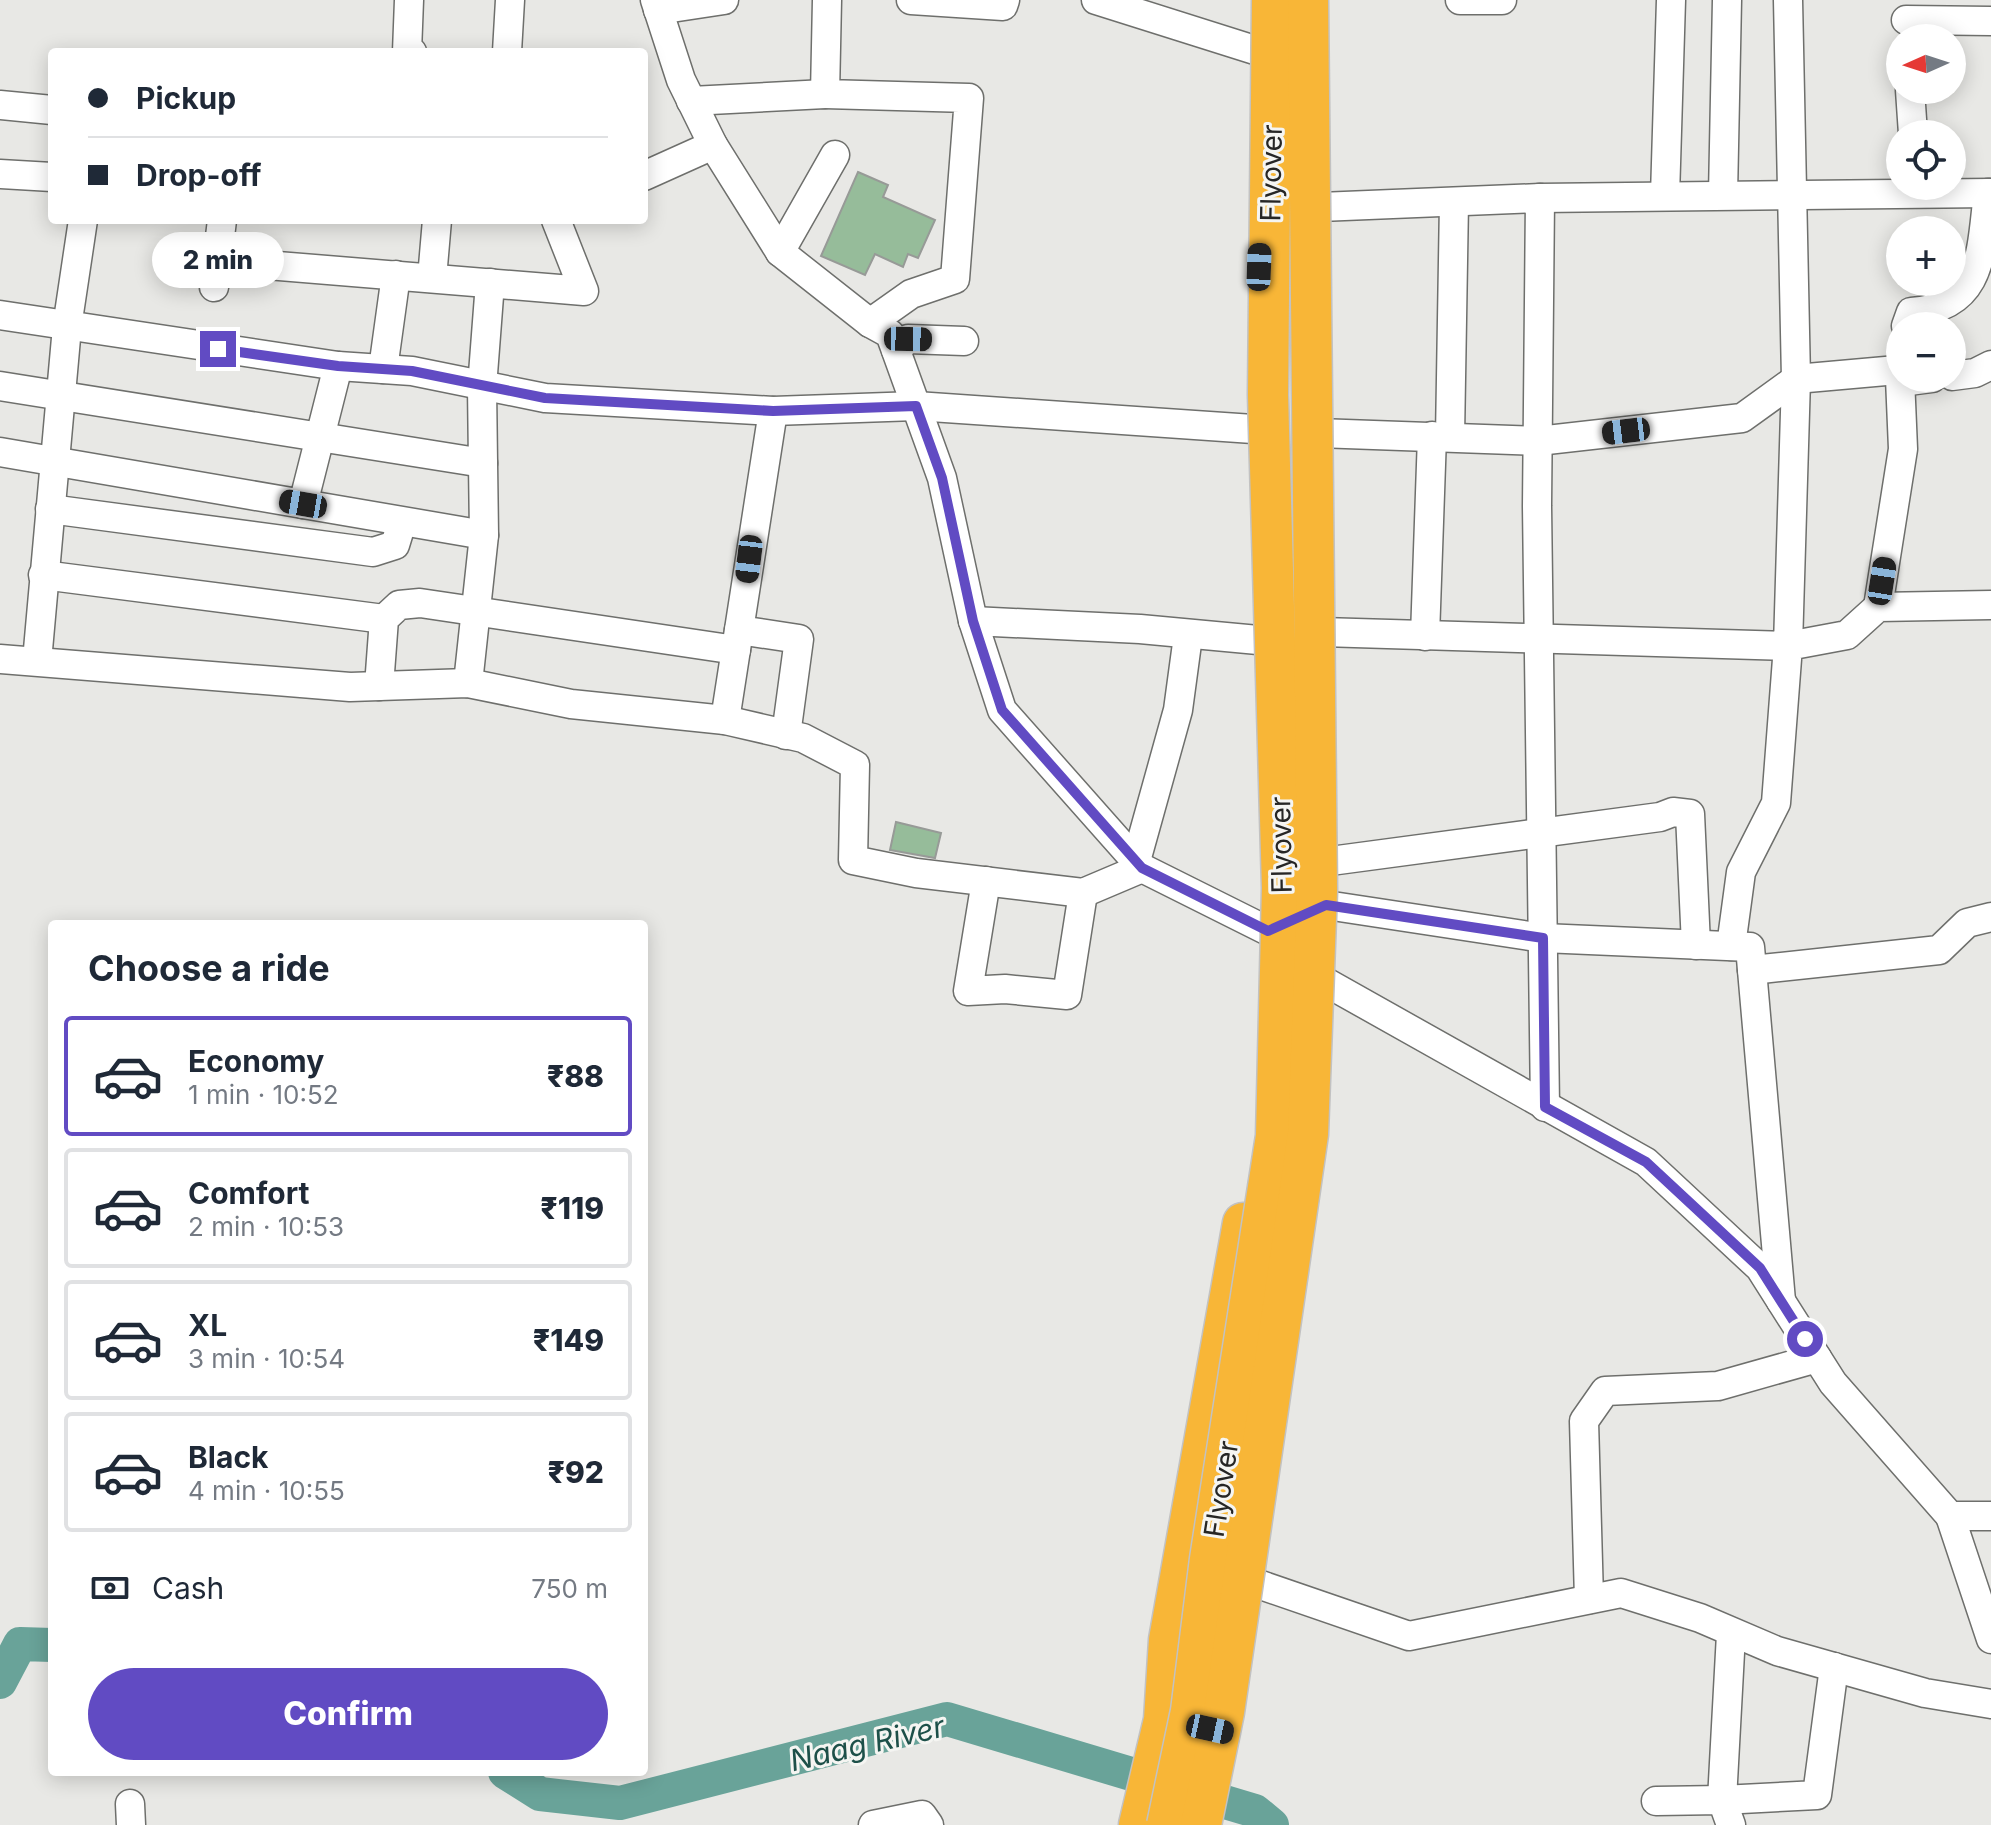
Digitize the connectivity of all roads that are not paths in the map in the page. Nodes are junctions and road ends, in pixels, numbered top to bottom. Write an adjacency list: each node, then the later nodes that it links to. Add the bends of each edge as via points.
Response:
1 (409, 0): 20 (street)
2 (510, 0): 21 (street)
3 (724, 0): 17 (street)
4 (827, 0): 23 (street)
5 (911, 0): 6 (street, via 1003,6)
6 (1005, 0)
7 (1096, 0): 22 (street)
8 (1262, 0): 22 (highway)
9 (1272, 0): 130 (highway, Flyover, bridge, via 1268,395 1282,888 1276,1136 1191,1711)
10 (1308, 0): 131 (highway, Flyover, bridge, via 1317,891 1308,1134 1224,1712)
11 (1320, 0): 41 (highway)
12 (1460, 0): 13 (street)
13 (1502, 0)
14 (1671, 0): 37 (street)
15 (1727, 0): 35 (street)
16 (1788, 0): 36 (street)
17 (656, 5): 24 (street)
18 (1906, 19): 19 (street)
19 (1991, 21)
20 (407, 48)
21 (507, 48)
22 (1261, 52): 40 (highway)
23 (825, 94): 24 (street); 52 (street, via 969,98 955,279 911,294)
24 (691, 101): 27 (street)
25 (0, 105): 26 (street)
26 (48, 110)
27 (713, 145): 30 (street); 46 (street)
28 (835, 155): 46 (street)
29 (0, 174): 31 (street)
30 (648, 174)
31 (48, 177)
32 (1886, 191): 36 (street)
33 (1966, 192): 34 (street)
34 (1990, 193): 50 (street, via 1979,264 1959,299)
35 (1723, 195): 36 (street); 37 (street)
36 (1791, 195): 61 (street)
37 (1665, 196): 38 (street)
38 (1540, 198): 39 (street); 72 (street)
39 (1454, 202): 41 (street); 70 (street)
40 (1261, 203): 41 (highway); 68 (highway)
41 (1320, 207): 69 (highway)
42 (82, 224): 53 (street)
43 (222, 224): 47 (street, via 216,274)
44 (437, 224): 48 (street)
45 (558, 224): 49 (street, via 584,291)
46 (780, 252): 52 (street)
47 (396, 275): 48 (street); 58 (street)
48 (432, 278): 49 (street)
49 (490, 283): 63 (street)
50 (1911, 312)
51 (0, 315): 53 (street)
52 (870, 323): 55 (street, via 890,334)
53 (67, 327): 57 (street); 65 (street)
54 (964, 341): 55 (street, via 908,339)
55 (896, 350): 66 (street)
56 (1991, 365): 59 (street)
57 (338, 366): 58 (street); 71 (street)
58 (383, 369): 63 (street)
59 (1966, 374)
60 (1886, 377): 61 (street)
61 (1796, 379): 72 (street, via 1742,418); 90 (street)
62 (0, 386): 65 (street)
63 (482, 387): 67 (street, via 545,398); 75 (street)
64 (1901, 392): 82 (street, via 1903,449)
65 (61, 396): 71 (street); 74 (street)
66 (916, 406): 67 (street); 68 (street); 85 (street, via 942,478)
67 (773, 411): 88 (street)
68 (1253, 429): 92 (highway)
69 (1318, 433): 70 (street); 91 (highway)
70 (1441, 437): 72 (street); 87 (street)
71 (320, 438): 75 (street); 76 (street)
72 (1538, 441): 89 (street)
73 (0, 452): 74 (street)
74 (54, 462): 76 (street); 77 (street)
75 (483, 463): 79 (street)
76 (303, 504): 78 (street)
77 (50, 509): 78 (street, via 373,552 395,545); 80 (street)
78 (402, 522): 79 (street)
79 (484, 535): 83 (street)
80 (43, 575): 84 (street); 94 (street)
81 (1991, 605): 82 (street)
82 (1878, 607): 90 (street, via 1847,635)
83 (474, 611): 84 (street, via 420,603 399,605); 88 (street); 95 (street)
84 (384, 619): 96 (street)
85 (973, 621): 86 (street); 101 (street, via 1002,710)
86 (1188, 636): 92 (street); 101 (street, via 1178,710)
87 (1425, 636): 89 (street); 91 (street)
88 (738, 640): 97 (street); 98 (street, via 799,639)
89 (1539, 641): 90 (street); 99 (street)
90 (1788, 646): 109 (street, via 1776,803 1741,872)
91 (1323, 650): 92 (highway); 100 (highway)
92 (1258, 655): 106 (highway)
93 (0, 659): 94 (street)
94 (37, 661): 96 (street)
95 (468, 683): 96 (street); 97 (street, via 571,704)
96 (379, 686)
97 (725, 720): 98 (street)
98 (786, 735): 102 (street, via 803,738 855,765 853,860)
99 (1540, 832): 100 (street); 107 (street); 108 (street, via 1673,812 1690,814)
100 (1323, 862): 104 (highway)
101 (1139, 864): 103 (street); 106 (street)
102 (986, 881): 103 (street); 103 (street, via 968,991 1067,995)
103 (1083, 893)
104 (1326, 905): 106 (street); 107 (street); 111 (highway)
105 (1991, 917): 110 (street, via 1967,923 1939,950)
106 (1268, 931): 123 (highway, via 1268,1050 1254,1160 1169,1640)
107 (1543, 938): 108 (street); 112 (street)
108 (1696, 945): 109 (street)
109 (1731, 946): 110 (street, via 1750,947)
110 (1752, 970): 113 (street)
111 (1322, 980): 112 (street); 117 (highway, via 1326,1015 1315,1133 1264,1465)
112 (1545, 1107): 113 (street, via 1646,1162 1760,1268)
113 (1781, 1301): 114 (street)
114 (1817, 1358): 115 (street); 118 (street, via 1718,1386 1605,1391 1584,1421)
115 (1950, 1516): 116 (street); 120 (street)
116 (1991, 1516)
117 (1252, 1582): 118 (street, via 1409,1636); 124 (highway)
118 (1589, 1599): 119 (street, via 1621,1593 1700,1618)
119 (1731, 1634): 121 (street); 126 (street)
120 (1991, 1639)
121 (1834, 1667): 122 (street, via 1925,1693); 126 (street, via 1817,1795)
122 (1991, 1704)
123 (1164, 1720): 124 (highway); 129 (highway)
124 (1234, 1734): 132 (highway)
125 (1656, 1801): 126 (street)
126 (1726, 1812)
127 (873, 1825): 128 (street, via 922,1815)
128 (929, 1825)
129 (1139, 1825)
130 (1167, 1825)
131 (1201, 1825)
132 (1216, 1825)

